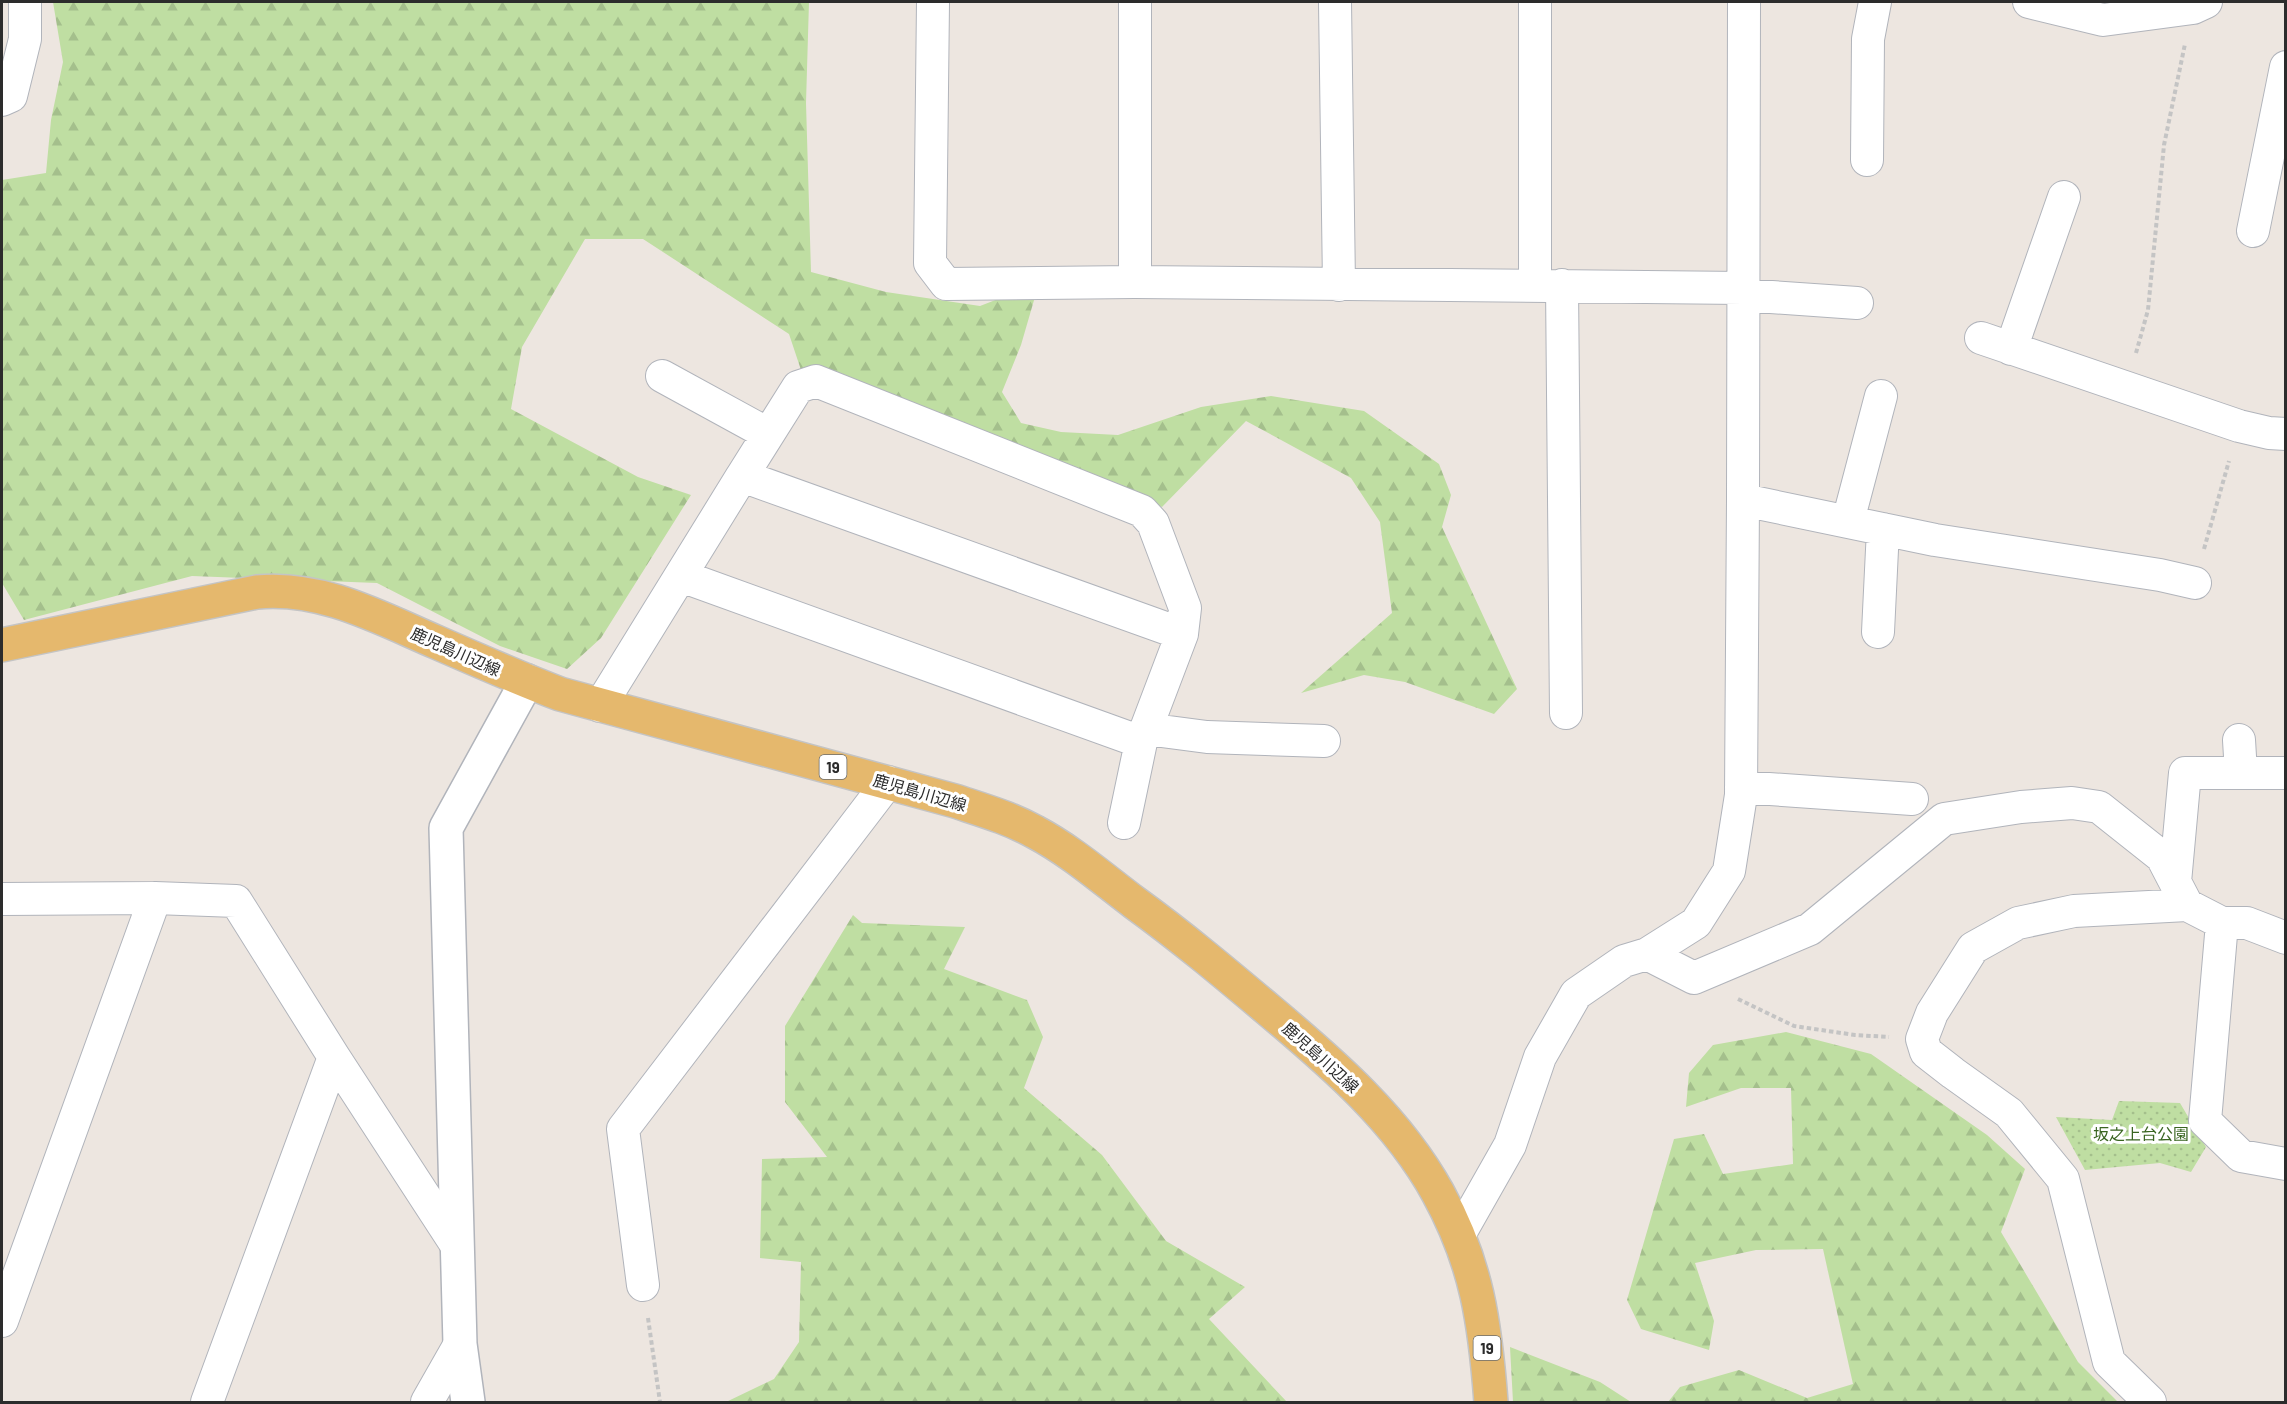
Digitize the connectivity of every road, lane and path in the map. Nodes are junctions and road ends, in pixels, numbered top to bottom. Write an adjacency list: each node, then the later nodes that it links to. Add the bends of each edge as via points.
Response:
1 (25, 2): 10 (street)
2 (933, 2): 16 (street, via 930,263 946,284)
3 (1135, 2): 16 (street)
4 (1335, 2): 17 (street)
5 (1535, 2): 18 (street)
6 (1744, 2): 19 (street)
7 (1875, 2): 13 (street, via 1868,39)
8 (2028, 2): 9 (street, via 2103,20)
9 (2199, 5): 24 (path, via 2164,145 2148,310)
10 (13, 42): 12 (street, via 11,96)
11 (2286, 67): 15 (street)
12 (2, 100)
13 (1867, 160)
14 (2064, 197): 22 (street)
15 (2253, 231)
16 (1135, 282): 17 (street)
17 (1339, 285): 18 (street)
18 (1549, 285): 19 (street); 40 (street)
19 (1743, 291): 20 (street); 30 (street)
20 (1857, 303)
21 (1981, 338): 22 (street)
22 (2011, 349): 24 (street)
23 (662, 376): 27 (street)
24 (2126, 389): 26 (street)
25 (1881, 396): 31 (street)
26 (2239, 426): 28 (street); 34 (path)
27 (768, 434): 29 (street); 36 (street, via 798,387 816,381 1142,511 1153,524 1185,608)
28 (2286, 434)
29 (742, 476): 33 (street); 36 (street)
30 (1743, 500): 31 (street); 47 (street)
31 (1848, 522): 32 (street)
32 (1883, 529): 34 (street); 35 (street)
33 (681, 576): 39 (street); 41 (street)
34 (2195, 583)
35 (1878, 632)
36 (1182, 633): 41 (street)
37 (2, 645): 38 (main road, 鹿児島川辺線 / 19, via 256,592 286,591 349,604)
38 (527, 681): 39 (main road, 鹿児島川辺線 / 19); 61 (street, via 446,828)
39 (600, 706): 46 (main road, 鹿児島川辺線 / 19)
40 (1566, 713)
41 (1143, 735): 43 (street); 49 (street)
42 (2239, 740): 44 (street)
43 (1324, 741)
44 (2241, 773): 45 (street); 50 (street, via 2185,773)
45 (2286, 773)
46 (888, 782): 60 (main road, 鹿児島川辺線 / 19, via 987,811 1035,832 1189,942 1359,1091 1414,1155); 62 (street, via 623,1129)
47 (1740, 787): 48 (street); 55 (street, via 1729,871 1696,923)
48 (1912, 799)
49 (1124, 823)
50 (2181, 894): 53 (street); 56 (street, via 2162,857 2099,807 2072,803 1944,819 1810,929); 57 (street, via 2018,923 1973,948 1932,1013)
51 (155, 898): 52 (street); 58 (street, via 237,901); 63 (street)
52 (2, 899)
53 (2222, 923): 54 (street, via 2247,923); 59 (street, via 2205,1121 2241,1156)
54 (2286, 938)
55 (1647, 954): 56 (street); 60 (street, via 1624,961 1576,994 1540,1057 1510,1146)
56 (1694, 978): 57 (path, via 1794,1026)
57 (1922, 1039): 70 (street, via 1926,1052 2009,1113 2062,1179 2109,1362)
58 (334, 1057): 61 (street); 65 (street)
59 (2286, 1164)
60 (1459, 1235): 69 (main road, 鹿児島川辺線 / 19, via 1478,1293 1487,1343)
61 (457, 1246): 64 (street)
62 (643, 1285): 68 (path)
63 (2, 1322)
64 (460, 1344): 66 (street); 67 (street)
65 (207, 1402)
66 (427, 1402)
67 (468, 1402)
68 (660, 1402)
69 (1491, 1402)
70 (2150, 1402)

